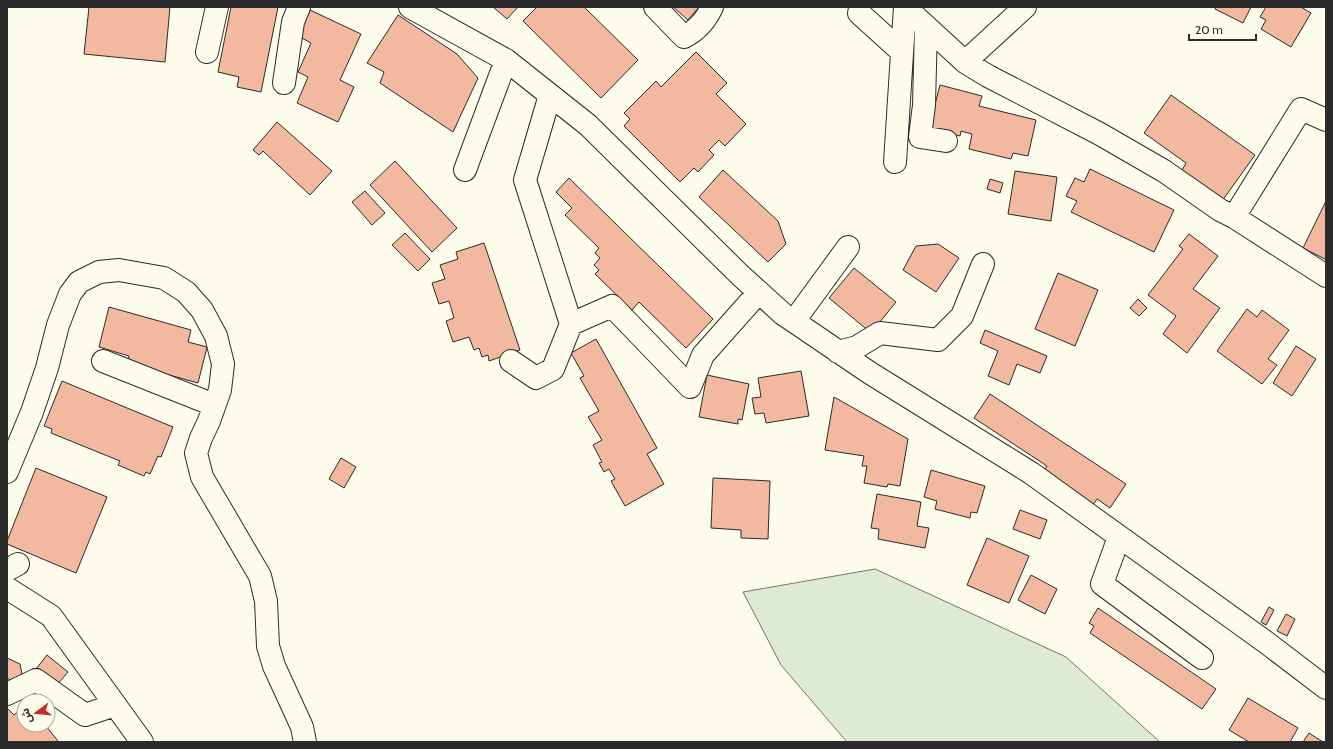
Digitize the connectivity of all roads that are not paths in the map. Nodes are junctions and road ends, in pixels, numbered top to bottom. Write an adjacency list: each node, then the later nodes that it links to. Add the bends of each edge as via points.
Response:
1 (217, 7): 11 (street)
2 (299, 7): 14 (street, via 293,22)
3 (410, 7): 12 (street)
4 (655, 7): 5 (street, via 684,37 692,33 708,16)
5 (712, 7)
6 (905, 7): 9 (street); 10 (street)
7 (1025, 7): 13 (street)
8 (859, 13): 10 (street)
9 (926, 26): 13 (street); 17 (street, via 924,105 920,137)
10 (901, 51): 18 (street)
11 (207, 52)
12 (506, 60): 15 (street); 19 (street)
13 (965, 62): 20 (street, via 1100,134 1164,171)
14 (284, 83)
15 (550, 95): 24 (street, via 588,125); 26 (street, via 525,180)
16 (1326, 120): 20 (street, via 1301,109)
17 (946, 141)
18 (895, 162)
19 (465, 170)
20 (1234, 217): 23 (street)
21 (848, 247): 25 (street)
22 (983, 264): 27 (street, via 962,316 938,340 880,333 857,347)
23 (1326, 276)
24 (759, 292): 25 (street); 26 (street, via 704,355 690,387 612,306)
25 (794, 321): 27 (street)
26 (571, 324): 29 (street, via 553,369 536,378)
27 (838, 352): 32 (street, via 1031,473)
28 (103, 361): 30 (street)
29 (511, 361)
30 (214, 405): 31 (street, via 220,390 223,364 216,336 202,310 186,292 164,278 119,270 99,272 79,282 70,294 58,324 32,412); 39 (street, via 196,454 202,477 260,576 266,601 268,646 274,666 302,727)
31 (7, 472)
32 (1119, 537): 34 (street, via 1102,584); 35 (street)
33 (7, 588): 37 (street, via 51,616)
34 (1202, 658)
35 (1326, 688)
36 (7, 694): 37 (street, via 36,680 86,715)
37 (115, 705): 38 (street)
38 (140, 742)
39 (305, 742)

